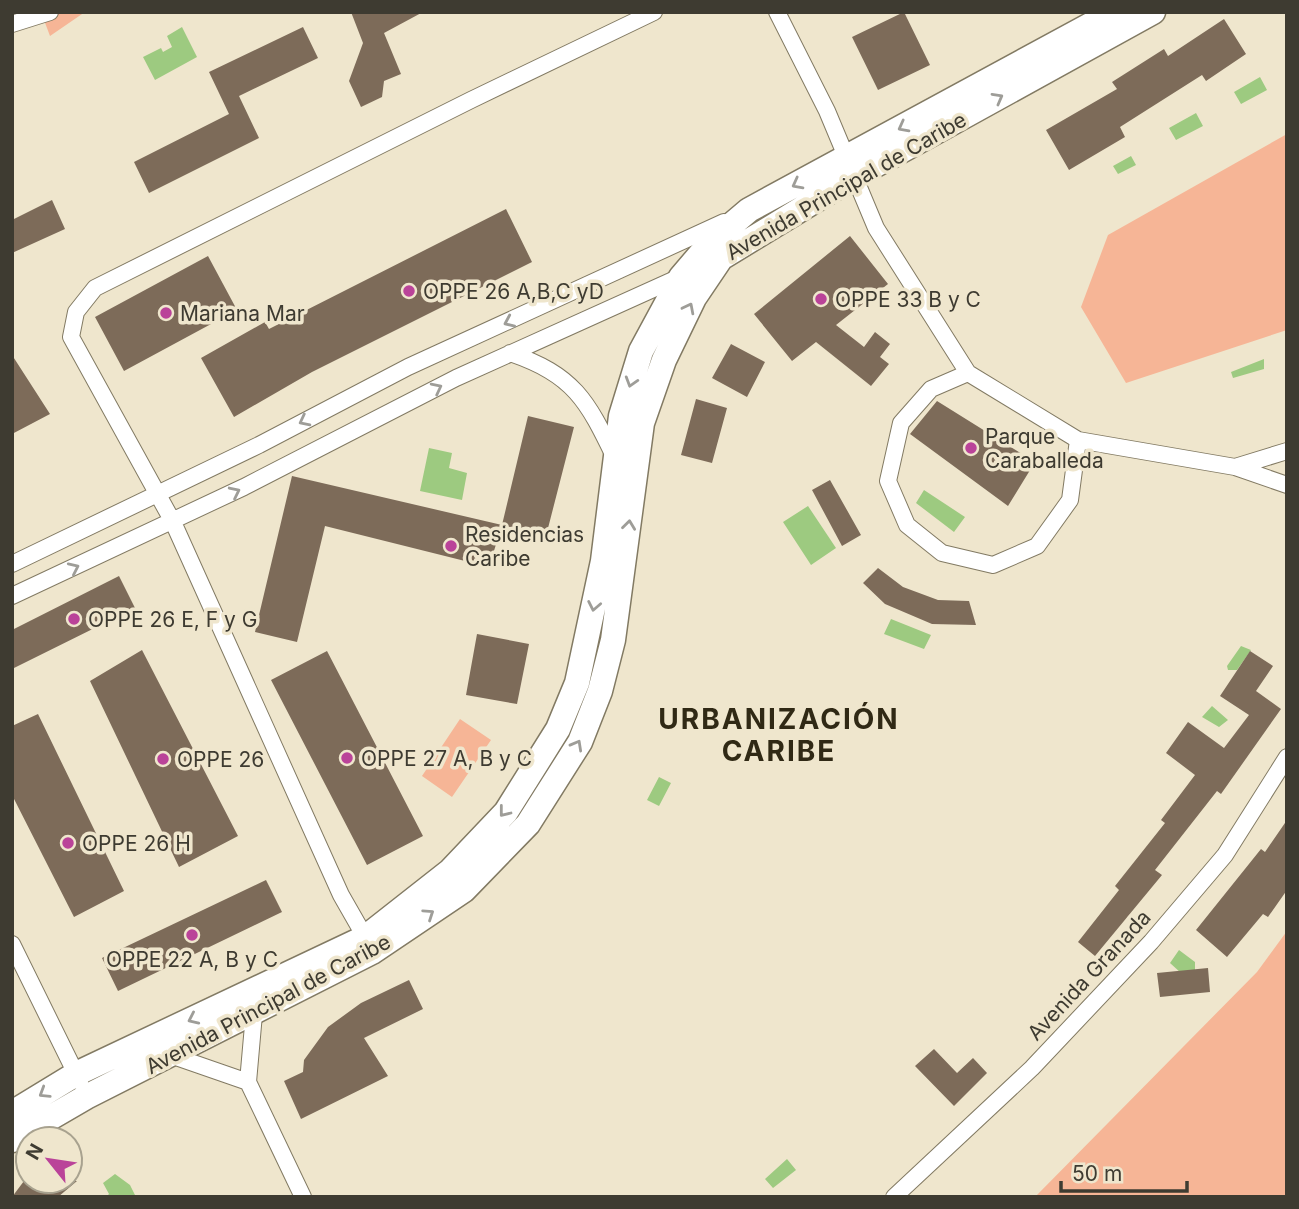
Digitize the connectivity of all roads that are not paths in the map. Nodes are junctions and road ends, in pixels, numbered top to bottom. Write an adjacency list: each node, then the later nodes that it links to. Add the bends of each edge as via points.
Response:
1 (50, 12): 6 (street)
2 (654, 12): 18 (street, via 94,288 76,312 71,337)
3 (777, 12): 7 (street, via 827,111)
4 (1114, 12): 7 (main road, Avenida Principal de Caribe, one-way to 7)
5 (1153, 12): 7 (main road, Avenida Principal de Caribe, one-way to 5)
6 (12, 24)
7 (849, 168): 8 (main road, Avenida Principal de Caribe, one-way to 8); 9 (main road, Avenida Principal de Caribe); 12 (street, via 876,228)
8 (748, 210): 10 (main road, Avenida Principal de Caribe); 18 (street, one-way to 18, via 408,367)
9 (721, 258): 10 (street); 24 (main road, Avenida Principal de Caribe, one-way to 9, via 464,890 528,824 580,742 613,640 642,423 664,360 694,298)
10 (681, 276): 11 (street); 15 (main road, Avenida Principal de Caribe, one-way to 15, via 641,351 621,416)
11 (510, 353): 15 (street, via 555,371 569,383 594,416); 19 (street, one-way to 11)
12 (968, 373): 13 (street); 13 (street, via 931,389 901,423 888,481 907,525 942,552 993,565 1037,546 1070,500)
13 (1078, 440): 16 (street)
14 (1287, 452): 16 (street)
15 (616, 460): 24 (main road, Avenida Principal de Caribe, one-way to 24, via 589,634 577,683 558,729 506,812)
16 (1235, 467): 17 (street)
17 (1287, 485)
18 (157, 493): 19 (street); 20 (street)
19 (173, 522): 21 (street, one-way to 19); 24 (street, via 341,895)
20 (12, 564)
21 (12, 596)
22 (1287, 757): 33 (street, Avenida Granada, via 1225,855 1151,942 1032,1068)
23 (12, 944): 27 (street)
24 (369, 945): 25 (main road, Avenida Principal de Caribe); 27 (main road, Avenida Principal de Caribe, one-way to 27)
25 (254, 1014): 26 (main road, Avenida Principal de Caribe); 28 (street)
26 (173, 1056): 28 (street); 29 (main road, Avenida Principal de Caribe)
27 (76, 1074): 29 (street); 30 (main road, Avenida Principal de Caribe, one-way to 30)
28 (248, 1082): 32 (street)
29 (86, 1097): 31 (main road, Avenida Principal de Caribe)
30 (12, 1113)
31 (12, 1140)
32 (303, 1197)
33 (894, 1197)

